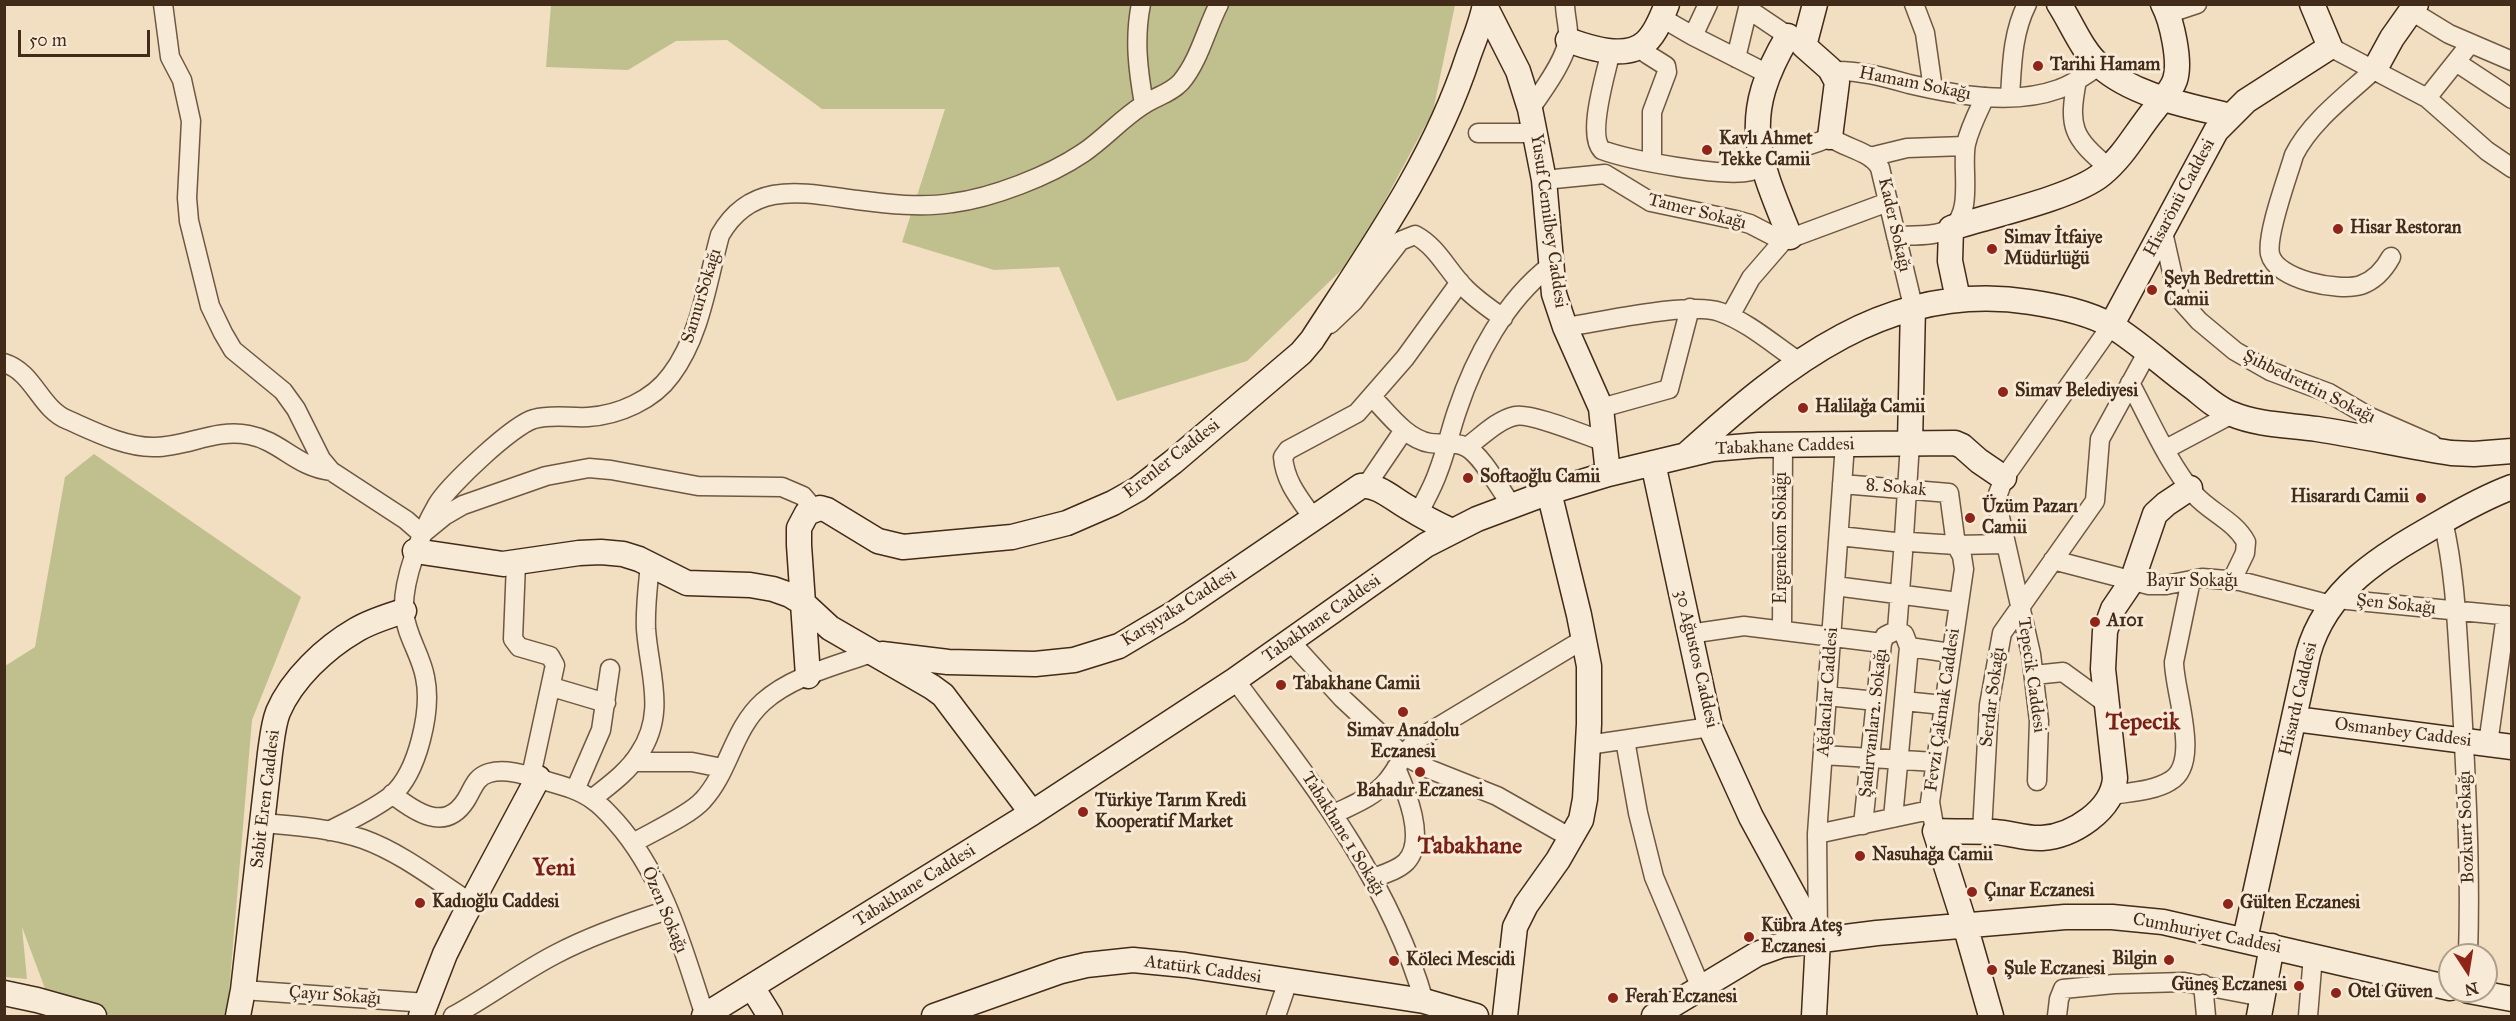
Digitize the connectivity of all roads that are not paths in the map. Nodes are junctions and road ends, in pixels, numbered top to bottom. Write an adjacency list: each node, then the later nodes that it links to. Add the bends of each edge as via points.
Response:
1 (163, 4): 88 (street, via 170,57 188,97 189,221 210,306 233,350 283,391)
2 (1141, 4): 38 (street, via 1136,30)
3 (1219, 4): 38 (street, SamurSokağı, via 1181,81 1169,93)
4 (1565, 4): 18 (street)
5 (1708, 4): 17 (street)
6 (1815, 4): 19 (street)
7 (1914, 4): 32 (street, via 1925,33)
8 (2027, 4): 34 (street, via 2014,43)
9 (2059, 4): 27 (street)
10 (2197, 4): 15 (street)
11 (2312, 4): 22 (street)
12 (1485, 5): 39 (street, Yusuf Cemilbey Caddesi, via 1518,71); 68 (street, Erenler Caddesi, via 1456,92 1433,143 1370,255)
13 (1748, 7): 19 (street); 24 (street)
14 (2414, 8): 20 (street); 28 (street)
15 (2165, 9): 35 (street, via 2177,68 2172,88)
16 (1664, 11): 17 (street); 21 (street)
17 (1693, 36): 24 (street)
18 (1568, 40): 23 (street); 39 (street, via 1548,84)
19 (1796, 41): 29 (street); 30 (street)
20 (2470, 44): 25 (street); 26 (street)
21 (1640, 46): 23 (street); 47 (street, via 1666,66 1667,72 1652,112)
22 (2330, 48): 28 (street); 40 (street, Hisarönü Caddesi, via 2246,101)
23 (1611, 50): 45 (street, via 1597,113 1596,142)
24 (1736, 57): 30 (street)
25 (2511, 61)
26 (2456, 62): 36 (street); 37 (street)
27 (2099, 66): 31 (street, Hamam Sokağı); 35 (street, via 2123,82)
28 (2375, 69): 36 (street); 58 (street, via 2299,145 2272,231 2270,251 2275,262 2295,276 2340,288 2371,280)
29 (1832, 71): 32 (street, Hamam Sokağı, via 1870,74); 43 (street, via 1838,88)
30 (1768, 74): 48 (street, via 1757,119)
31 (2077, 80): 34 (street, Hamam Sokağı, via 2051,92); 49 (street, via 2072,106 2074,130)
32 (1933, 89): 33 (street, Hamam Sokağı)
33 (1985, 97): 34 (street, Hamam Sokağı); 44 (street)
34 (2010, 97)
35 (2164, 97): 40 (street); 49 (street)
36 (2427, 98): 50 (street)
37 (2511, 99)
38 (1144, 104): 105 (street, SamurSokağı, via 1058,169 974,199 908,204 786,192 752,202 727,223 720,235 696,328 679,363 659,389 607,414 547,416 519,426 446,492)
39 (1530, 109): 42 (street, Yusuf Cemilbey Caddesi)
40 (2230, 116): 55 (street, Hisarönü Caddesi, via 2206,147)
41 (1478, 133): 42 (street)
42 (1535, 133): 52 (street, Yusuf Cemilbey Caddesi)
43 (1830, 137): 46 (street, Kader Sokağı); 48 (street, via 1785,152)
44 (1965, 146): 46 (street, via 1907,148); 54 (street, via 1963,209)
45 (1602, 150): 47 (street); 51 (street)
46 (1870, 156): 53 (street, Kader Sokağı, via 1880,168)
47 (1652, 162): 48 (street, via 1733,172 1751,171)
48 (1763, 165): 57 (street)
49 (2109, 168): 54 (street, via 2082,186)
50 (2511, 168)
51 (1612, 177): 52 (street, via 1594,173); 57 (street, Tamer Sokağı, via 1651,202 1736,220)
52 (1544, 180): 59 (street, Yusuf Cemilbey Caddesi)
53 (1888, 202): 56 (street, Kader Sokağı); 57 (street)
54 (1952, 228): 56 (street); 61 (street, via 1950,261)
55 (2163, 232): 66 (street, Hisarönü Caddesi); 85 (street, Şıhbedrettin Sokağı, via 2182,302 2235,351 2270,371 2329,393 2370,417)
56 (1896, 236): 62 (street, Kader Sokağı)
57 (1786, 239): 64 (street, via 1751,278)
58 (2391, 257)
59 (1550, 266): 65 (street, via 1526,286); 67 (street, Yusuf Cemilbey Caddesi)
60 (1460, 282): 65 (street); 68 (street, via 1423,239 1407,236 1353,302); 73 (street)
61 (1958, 299): 62 (street); 66 (street, via 2046,305)
62 (1913, 306): 70 (street, via 1844,335); 78 (street)
63 (1690, 308): 64 (street); 67 (street); 74 (street, via 1669,389)
64 (1730, 316): 70 (street)
65 (1503, 318): 79 (street, via 1469,378)
66 (2111, 326): 69 (street); 90 (street)
67 (1565, 327): 74 (street, Yusuf Cemilbey Caddesi)
68 (1312, 340): 99 (street, Erenler Caddesi, via 1138,489 1067,523 1012,537 903,547 878,541 827,510)
69 (2147, 353): 72 (street, Serdar Sokağı); 75 (street)
70 (1798, 361): 86 (street)
71 (4, 363): 88 (street, via 23,373 53,412 120,440 154,447 214,435 246,434 263,438 304,465)
72 (2130, 383): 83 (street); 109 (street, Serdar Sokağı, via 2100,439 2095,501)
73 (1372, 397): 76 (street); 101 (street, via 1357,412 1288,450 1284,457 1287,478)
74 (1601, 408): 77 (street, Yusuf Cemilbey Caddesi)
75 (2232, 414): 83 (street); 85 (street)
76 (1404, 429): 79 (street, via 1421,441); 92 (street)
77 (1605, 442): 82 (street, via 1517,415 1502,421); 89 (street, Yusuf Cemilbey Caddesi)
78 (1911, 443): 80 (street, Tabakhane Caddesi); 90 (street, Tabakhane Caddesi, via 1955,443); 94 (street)
79 (1446, 444): 82 (street); 100 (street)
80 (1845, 444): 81 (street, Tabakhane Caddesi); 91 (street, Ağdacılar Caddesi)
81 (1782, 445): 86 (street, Tabakhane Caddesi, via 1732,446); 124 (street, Ergenekon Sokağı)
82 (1467, 447): 98 (street)
83 (2166, 449): 95 (street)
84 (2511, 451): 85 (street)
85 (2451, 453)
86 (1686, 456): 87 (street, Tabakhane Caddesi)
87 (1653, 463): 89 (street, Tabakhane Caddesi); 126 (street, 30 Ağustos Caddesi)
88 (331, 471): 105 (street, via 406,520)
89 (1608, 474): 96 (street, Tabakhane Caddesi)
90 (2004, 478): 107 (street, Tepecik Caddesi, via 1997,504)
91 (1842, 484): 94 (street, 8. Sokak); 104 (street, Ağdacılar Caddesi)
92 (1366, 486): 100 (street); 101 (street, Karşıyaka Caddesi, via 1354,489)
93 (2511, 487): 102 (street, Hisardı Caddesi)
94 (1908, 488): 97 (street, 8. Sokak); 106 (street)
95 (2190, 488): 113 (street, via 2246,542 2245,554); 114 (street, via 2155,514)
96 (1549, 492): 98 (street, Tabakhane Caddesi); 128 (street)
97 (1949, 493): 108 (street, Fevzi Çakmak Caddesi)
98 (1512, 506): 103 (street, Tabakhane Caddesi)
99 (814, 510): 105 (street, via 803,496 782,487 698,486 589,468 546,476 463,505); 119 (street, via 802,519 799,528)
100 (1418, 514): 103 (street)
101 (1314, 519): 132 (street, Karşıyaka Caddesi, via 1143,634 1094,655 1035,664 948,662)
102 (2443, 521): 118 (street, Hisardı Caddesi, via 2366,570); 122 (street, Bozkurt Sokağı)
103 (1452, 531): 129 (street, Tabakhane Caddesi, via 1426,545)
104 (1839, 536): 106 (street); 115 (street, Ağdacılar Caddesi)
105 (418, 543): 110 (street, via 453,555); 121 (street, SamurSokağı)
106 (1903, 544): 108 (street); 116 (street)
107 (2006, 544): 108 (street); 120 (street, Tepecik Caddesi)
108 (1956, 545): 117 (street, Fevzi Çakmak Caddesi, via 1964,562)
109 (2053, 560): 114 (street, Bayır Sokağı); 120 (street, Serdar Sokağı)
110 (516, 563): 111 (street, via 601,552 623,554); 138 (street, via 513,639 519,646 550,656 555,665)
111 (650, 564): 119 (street, via 687,584 750,585 790,595); 154 (street, via 646,620 655,710 643,747)
112 (2191, 580): 113 (street, Bayır Sokağı); 114 (street, Bayır Sokağı, via 2157,586); 162 (street, via 2174,662 2186,752 2181,771 2169,783)
113 (2232, 580): 118 (street, Bayır Sokağı)
114 (2132, 581): 143 (street, via 2104,631)
115 (1835, 586): 116 (street); 127 (street, Ağdacılar Caddesi)
116 (1899, 594): 117 (street); 125 (street)
117 (1958, 602): 133 (street, Fevzi Çakmak Caddesi)
118 (2334, 602): 122 (street, Şen Sokağı); 145 (street, Hisardı Caddesi, via 2312,641)
119 (803, 603): 132 (street, via 830,628); 136 (street)
120 (2020, 605): 135 (street, Tepecik Caddesi); 171 (street, Serdar Sokağı, via 2002,633 1992,678)
121 (404, 611): 161 (street, SamurSokağı, via 427,693 420,743 406,777); 168 (street, Sabit Eren Caddesi, via 358,628 336,643 285,696 273,733)
122 (2456, 611): 123 (street, Şen Sokağı); 148 (street, Bozkurt Sokağı)
123 (2509, 616): 150 (street)
124 (1782, 630): 126 (street, via 1744,626); 127 (street)
125 (1897, 630): 130 (street, Şadırvanlar2. Sokağı, via 1885,636); 131 (street, via 1904,634)
126 (1689, 634): 146 (street, 30 Ağustos Caddesi)
127 (1832, 636): 130 (street); 139 (street, Ağdacılar Caddesi)
128 (1584, 639): 149 (street, via 1590,687); 155 (street, via 1418,738)
129 (1290, 641): 137 (street, Tabakhane Caddesi); 155 (street)
130 (1882, 644): 140 (street, Şadırvanlar2. Sokağı)
131 (1909, 647): 133 (street); 141 (street)
132 (871, 653): 136 (street); 164 (street, via 943,695)
133 (1951, 653): 144 (street, Fevzi Çakmak Caddesi)
134 (610, 669): 142 (street)
135 (2034, 675): 143 (street, via 2063,672); 159 (street, Tepecik Caddesi, via 2040,729)
136 (808, 676): 157 (street, via 772,695 753,713)
137 (1235, 680): 164 (street, Tabakhane Caddesi); 165 (street, Tabakhane 1 Sokağı)
138 (552, 687): 142 (street); 158 (street)
139 (1827, 696): 140 (street); 151 (street, Ağdacılar Caddesi)
140 (1876, 701): 152 (street, Şadırvanlar2. Sokağı)
141 (1904, 701): 144 (street); 153 (street)
142 (606, 703): 160 (street, via 596,745)
143 (2107, 704): 162 (street, via 2115,778)
144 (1943, 705): 156 (street, Fevzi Çakmak Caddesi)
145 (2295, 719): 148 (street, Osmanbey Caddesi); 179 (street, Hisardı Caddesi)
146 (1710, 727): 147 (street); 180 (street, 30 Ağustos Caddesi, via 1751,817)
147 (1625, 740): 149 (street); 188 (street, via 1654,877)
148 (2464, 741): 150 (street, Osmanbey Caddesi); 181 (street, Bozkurt Sokağı, via 2469,829)
149 (1588, 745): 173 (street, via 1585,799 1581,820)
150 (2500, 746)
151 (1823, 755): 152 (street); 172 (street, Ağdacılar Caddesi)
152 (1870, 758): 153 (street); 169 (street, Şadırvanlar2. Sokağı)
153 (1898, 759): 156 (street); 166 (street)
154 (633, 762): 157 (street, via 692,762); 163 (street)
155 (1400, 762): 165 (street, via 1372,794); 173 (street, via 1497,796); 175 (street, via 1413,812 1412,853 1403,864)
156 (1935, 762): 167 (street, Fevzi Çakmak Caddesi)
157 (722, 768): 174 (street, via 698,805)
158 (534, 777): 160 (street, Özen Sokağı); 161 (street, Özen Sokağı, via 490,772 474,784 460,807 435,818 419,814); 176 (street)
159 (2037, 781)
160 (575, 790): 163 (street, Özen Sokağı)
161 (392, 794): 170 (street, SamurSokağı)
162 (2112, 795): 171 (street, via 2079,826 2050,837)
163 (592, 799): 174 (street, Özen Sokağı)
164 (1032, 813): 187 (street, Tabakhane Caddesi)
165 (1334, 814): 175 (street, Tabakhane 1 Sokağı)
166 (1893, 818): 167 (street); 169 (street)
167 (1933, 821): 171 (street); 178 (street, Fevzi Çakmak Caddesi)
168 (263, 823): 170 (street); 189 (street, Sabit Eren Caddesi)
169 (1863, 825): 172 (street)
170 (329, 831): 176 (street, via 365,840 393,853)
171 (1982, 832)
172 (1817, 834): 180 (street, Ağdacılar Caddesi)
173 (1571, 838): 203 (street, via 1515,927)
174 (633, 843): 177 (street, Özen Sokağı)
175 (1373, 878): 191 (street, Tabakhane 1 Sokağı, via 1407,948)
176 (471, 903): 193 (street)
177 (668, 910): 195 (street, Özen Sokağı); 198 (street, via 600,933 557,953)
178 (1965, 924): 179 (street, Cumhuriyet Caddesi, via 2112,917 2163,922); 180 (street, Cumhuriyet Caddesi); 206 (street, Fevzi Çakmak Caddesi)
179 (2245, 939): 182 (street, Cumhuriyet Caddesi)
180 (1818, 940): 188 (street, via 1764,951); 205 (street)
181 (2468, 943)
182 (2272, 946): 183 (street, Cumhuriyet Caddesi); 192 (street)
183 (2313, 956): 186 (street, Cumhuriyet Caddesi); 209 (street)
184 (1288, 981): 191 (street, Atatürk Caddesi); 200 (street, Atatürk Caddesi, via 1155,961 1110,961 1061,971); 201 (street)
185 (2203, 984): 192 (street); 207 (street, via 2161,981 2063,988); 208 (street)
186 (2438, 984)
187 (753, 987): 195 (street, Tabakhane Caddesi); 199 (street)
188 (1701, 988): 204 (street)
189 (243, 990): 193 (street, Çayır Sokağı); 197 (street, Sabit Eren Caddesi)
190 (4, 993): 194 (street)
191 (1424, 1001): 202 (street, Atatürk Caddesi)
192 (2261, 1007)
193 (424, 1010)
194 (65, 1012): 196 (street)
195 (704, 1016)
196 (94, 1017)
197 (238, 1017)
198 (453, 1017)
199 (770, 1017)
200 (934, 1017)
201 (1276, 1017)
202 (1476, 1017)
203 (1505, 1017)
204 (1654, 1017)
205 (1814, 1017)
206 (1991, 1017)
207 (2057, 1017)
208 (2206, 1017)
209 (2308, 1017)

